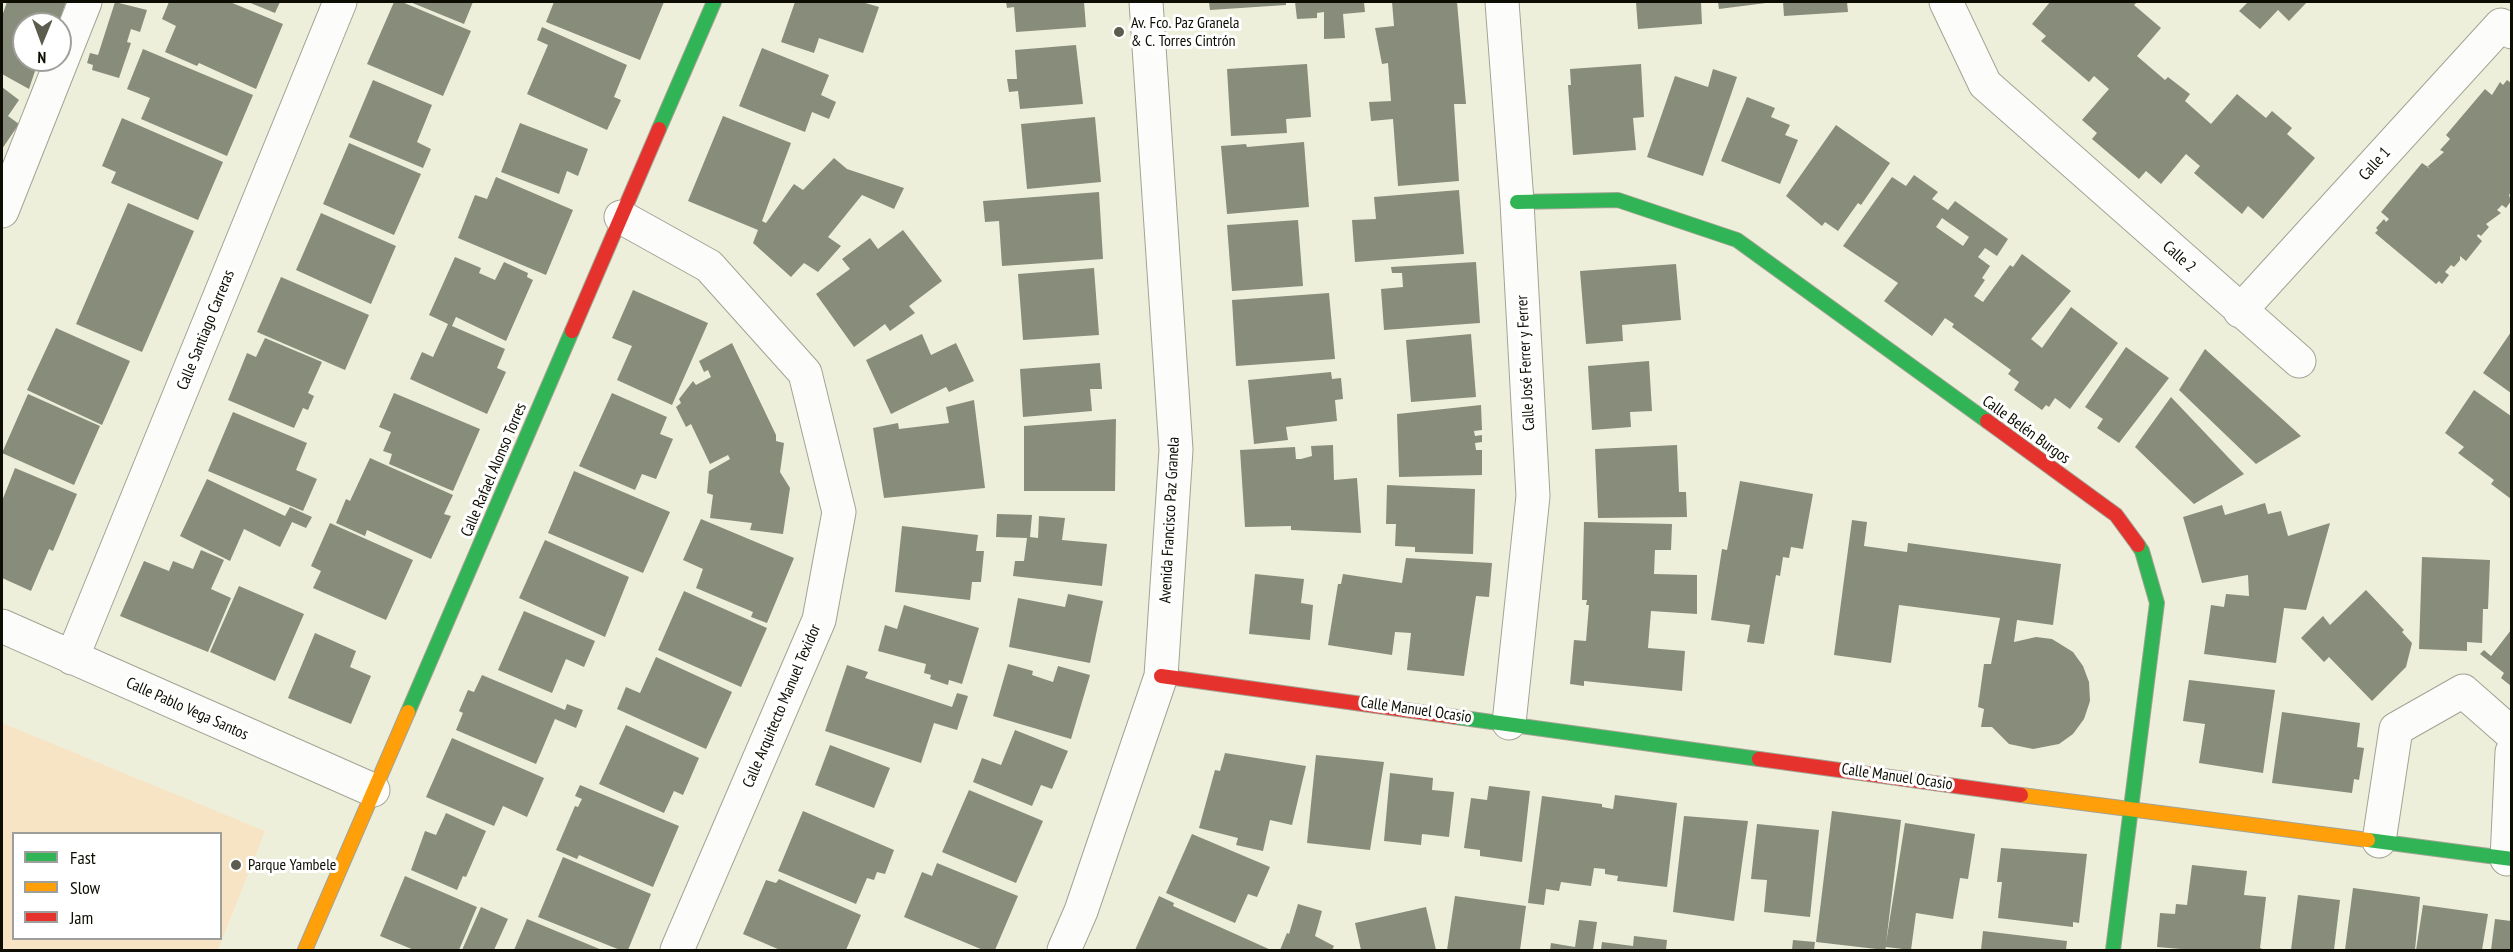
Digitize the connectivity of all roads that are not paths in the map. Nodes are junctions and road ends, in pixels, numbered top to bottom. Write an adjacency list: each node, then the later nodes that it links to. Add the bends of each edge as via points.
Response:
1 (84, 2): 9 (street)
2 (340, 2): 14 (street, Calle Santiago Carreras)
3 (714, 2): 10 (street, Calle Rafael Alonso Torres)
4 (1146, 2): 15 (street, Avenida Francisco Paz Granela, via 1176,450)
5 (1502, 2): 8 (street, Calle José Ferrer y Ferrer)
6 (1946, 2): 11 (street, Calle 2, via 1985,84)
7 (2511, 32): 11 (street, Calle 1, via 2501,25)
8 (1517, 202): 16 (street, Calle José Ferrer y Ferrer, via 1533,496); 20 (street, Calle Belén Burgos, via 1618,200 1737,240 2116,515 2142,551 2157,603)
9 (2, 211)
10 (621, 218): 19 (street, Calle Rafael Alonso Torres); 24 (street, Calle Arquitecto Manuel Texidor, via 709,266 805,373 839,512 819,620)
11 (2240, 311): 12 (street, Calle 2)
12 (2299, 361)
13 (2, 627): 14 (street, Calle Pablo Vega Santos)
14 (72, 658): 19 (street, Calle Pablo Vega Santos)
15 (1161, 676): 16 (street, Calle Manuel Ocasio); 25 (street, Avenida Francisco Paz Granela)
16 (1509, 723): 20 (street, Calle Manuel Ocasio)
17 (2511, 734): 21 (street, via 2463,691 2396,729)
18 (2511, 752): 22 (street)
19 (373, 790): 23 (street, Calle Rafael Alonso Torres)
20 (2131, 810): 21 (street, Calle Manuel Ocasio); 26 (street, Calle Belén Burgos)
21 (2379, 842): 22 (street, Calle Manuel Ocasio)
22 (2509, 859)
23 (304, 951)
24 (677, 951)
25 (1064, 951)
26 (2113, 951)

